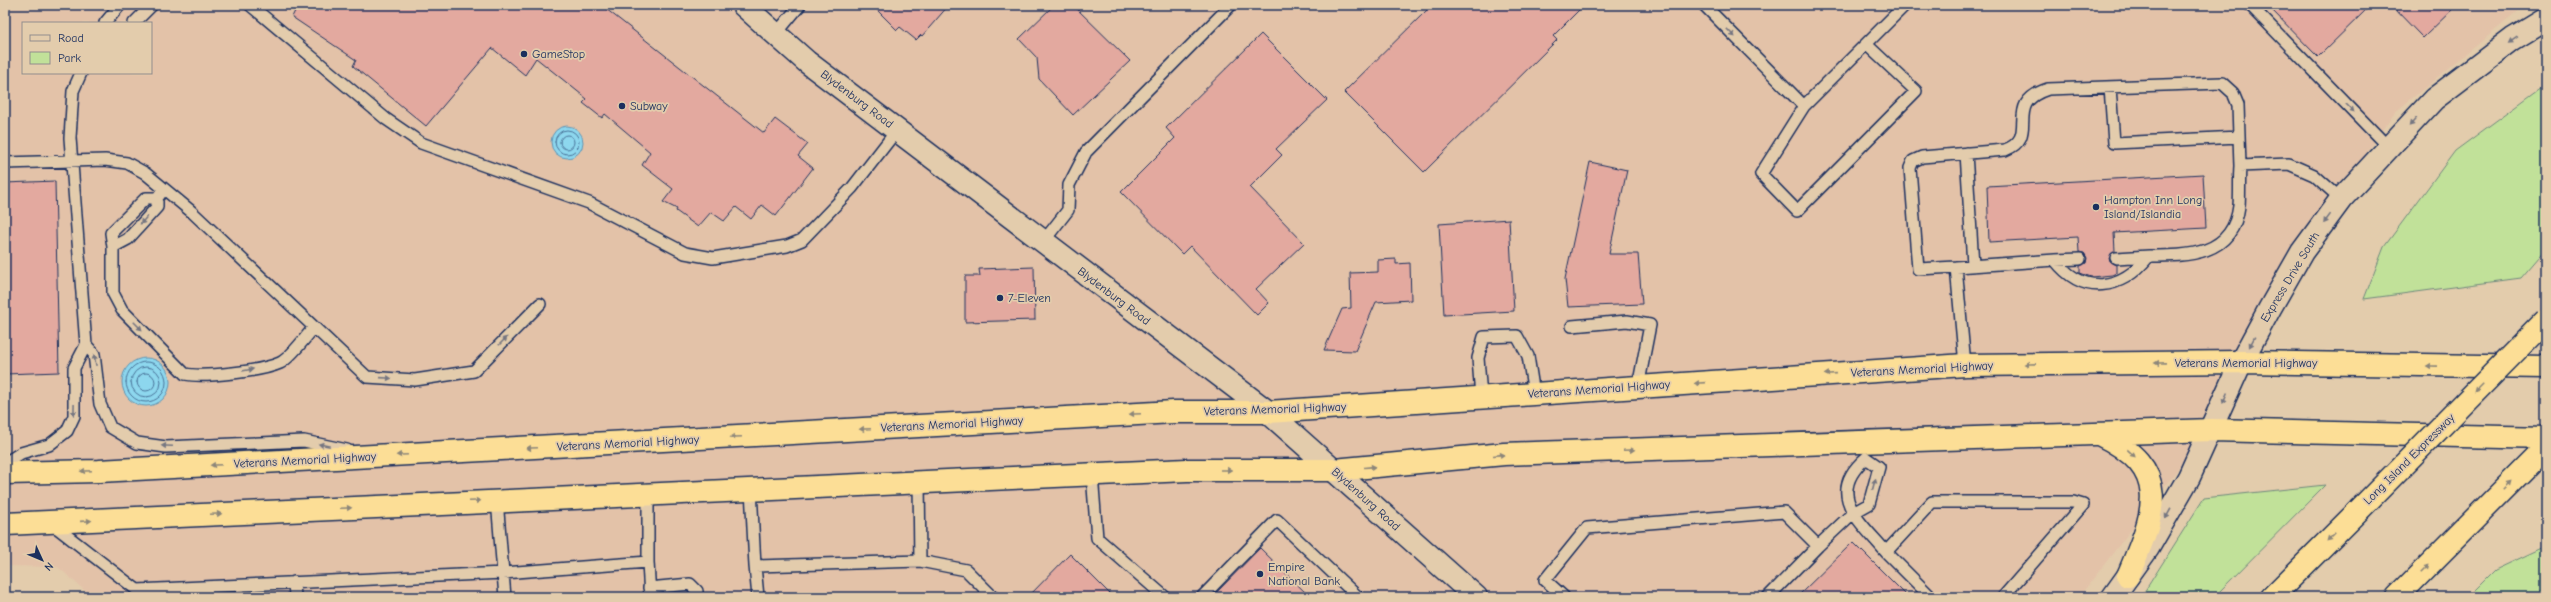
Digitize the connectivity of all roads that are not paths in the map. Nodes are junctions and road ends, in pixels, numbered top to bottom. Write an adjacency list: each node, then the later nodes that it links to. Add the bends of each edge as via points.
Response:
1 (120, 5): 11 (lane)
2 (152, 5): 12 (lane)
3 (250, 5): 18 (lane, via 386,119 421,143 589,203 685,253 713,258 786,246 802,240 852,188)
4 (744, 5): 13 (street, Blydenburg Road)
5 (800, 5): 13 (lane)
6 (1230, 5): 28 (lane, via 1086,152 1069,185 1068,210)
7 (1704, 5): 17 (lane, one-way to 17)
8 (1905, 5): 14 (lane)
9 (2250, 5): 20 (lane, one-way to 20)
10 (2546, 19): 20 (street, Express Drive South, one-way to 20, via 2513,39 2434,99)
11 (106, 22)
12 (135, 22)
13 (776, 34): 18 (street, Blydenburg Road, via 807,62)
14 (1866, 44): 17 (lane); 17 (lane, via 1916,91 1797,211 1761,174)
15 (81, 74): 22 (lane, via 73,91)
16 (2110, 87): 19 (lane, via 2222,83 2233,92 2238,105); 19 (lane, via 2114,143); 21 (lane, via 2048,89 2036,93 2027,100 2022,113 2022,135 2014,147)
17 (1804, 106)
18 (897, 130): 28 (street, Blydenburg Road)
19 (2239, 137): 24 (lane)
20 (2389, 148): 27 (street, Express Drive South)
21 (1966, 153): 34 (lane); 35 (lane, via 1922,157 1913,161 1910,168 1918,269)
22 (72, 162): 23 (lane); 25 (lane, via 105,160 127,163 145,173); 40 (lane)
23 (5, 163)
24 (2240, 166): 27 (lane, via 2289,164 2314,175); 30 (lane, via 2239,205 2235,224 2223,240 2207,251 2181,256)
25 (164, 189): 26 (lane); 39 (lane, via 192,212)
26 (156, 198): 29 (lane, one-way to 29, via 156,207 152,212 128,239); 29 (lane, via 146,198 111,234)
27 (2341, 199): 41 (street, Express Drive South, one-way to 41, via 2302,252)
28 (1043, 242): 47 (street, Blydenburg Road)
29 (113, 247): 39 (lane, one-way to 39, via 113,293 122,310 185,374 197,376 281,363)
30 (2149, 256): 31 (lane); 33 (lane, via 2137,271 2120,281 2098,286 2079,282 2064,273)
31 (2116, 258)
32 (2080, 259): 33 (lane)
33 (2054, 260): 34 (lane)
34 (1973, 265): 35 (lane)
35 (1956, 267): 42 (lane)
36 (540, 304): 39 (lane, one-way to 36, via 367,377 407,380 474,371)
37 (2546, 320): 88 (highway, Long Island Expressway, one-way to 88, bridge)
38 (1572, 326): 44 (lane, via 1627,321 1650,324)
39 (314, 327)
40 (86, 345): 53 (lane, one-way to 40, via 304,441 166,447 137,443 110,427 100,404 94,354); 54 (lane, one-way to 54, via 74,368 74,416 67,431 49,445 21,453)
41 (2241, 362): 42 (highway, Veterans Memorial Highway, one-way to 42); 43 (highway, Veterans Memorial Highway, one-way to 41); 48 (street, Express Drive South, one-way to 48)
42 (1965, 365): 44 (highway, Veterans Memorial Highway, one-way to 44)
43 (2546, 367)
44 (1638, 387): 45 (highway, Veterans Memorial Highway)
45 (1534, 394): 46 (highway, Veterans Memorial Highway); 46 (lane, via 1528,356 1517,336 1484,337 1478,358)
46 (1481, 397): 47 (highway, Veterans Memorial Highway)
47 (1268, 412): 53 (highway, Veterans Memorial Highway, one-way to 53, via 1174,412); 55 (street, Blydenburg Road)
48 (2212, 430): 49 (highway); 50 (highway); 71 (street, Express Drive South, one-way to 71, via 2165,520)
49 (2098, 434): 52 (highway); 71 (highway, one-way to 71, via 2128,449 2141,463 2149,478 2151,514)
50 (2546, 438)
51 (2546, 447): 89 (highway, one-way to 51)
52 (1867, 450): 55 (highway, one-way to 52, via 1504,454); 62 (lane, via 1852,470 1846,498); 62 (lane, one-way to 52, via 1869,504 1878,467)
53 (376, 456): 56 (highway, Veterans Memorial Highway, one-way to 56, via 99,471)
54 (5, 463)
55 (1334, 470): 57 (highway, one-way to 55, via 1187,470); 75 (street, Blydenburg Road)
56 (5, 473)
57 (1092, 474): 58 (highway); 81 (lane, via 1097,538)
58 (918, 482): 59 (highway); 67 (lane)
59 (751, 489): 60 (highway); 69 (lane)
60 (648, 494): 61 (highway); 68 (lane)
61 (497, 500): 63 (highway, one-way to 61); 70 (lane)
62 (1853, 513): 65 (lane); 66 (lane)
63 (51, 523): 64 (highway); 72 (lane, via 137,590)
64 (5, 524)
65 (1818, 546): 84 (lane, via 1784,512 1587,528 1545,580); 85 (lane)
66 (1886, 552): 74 (lane); 86 (lane, via 1932,502 2073,502 2083,505)
67 (920, 561): 69 (lane); 80 (lane, via 966,570)
68 (648, 562): 70 (lane); 73 (lane)
69 (755, 566): 79 (lane)
70 (503, 573): 72 (lane); 77 (lane)
71 (2128, 576): 87 (street, Express Drive South)
72 (294, 582): 76 (lane)
73 (650, 592): 78 (lane, via 690,584 697,591)
74 (1926, 595)
75 (1472, 596)
76 (295, 597)
77 (506, 597)
78 (697, 597)
79 (758, 597)
80 (992, 597)
81 (1165, 597)
82 (1202, 597): 83 (lane, via 1277,520)
83 (1358, 597)
84 (1564, 597)
85 (1768, 597)
86 (2003, 597)
87 (2112, 597)
88 (2272, 597)
89 (2397, 597)

